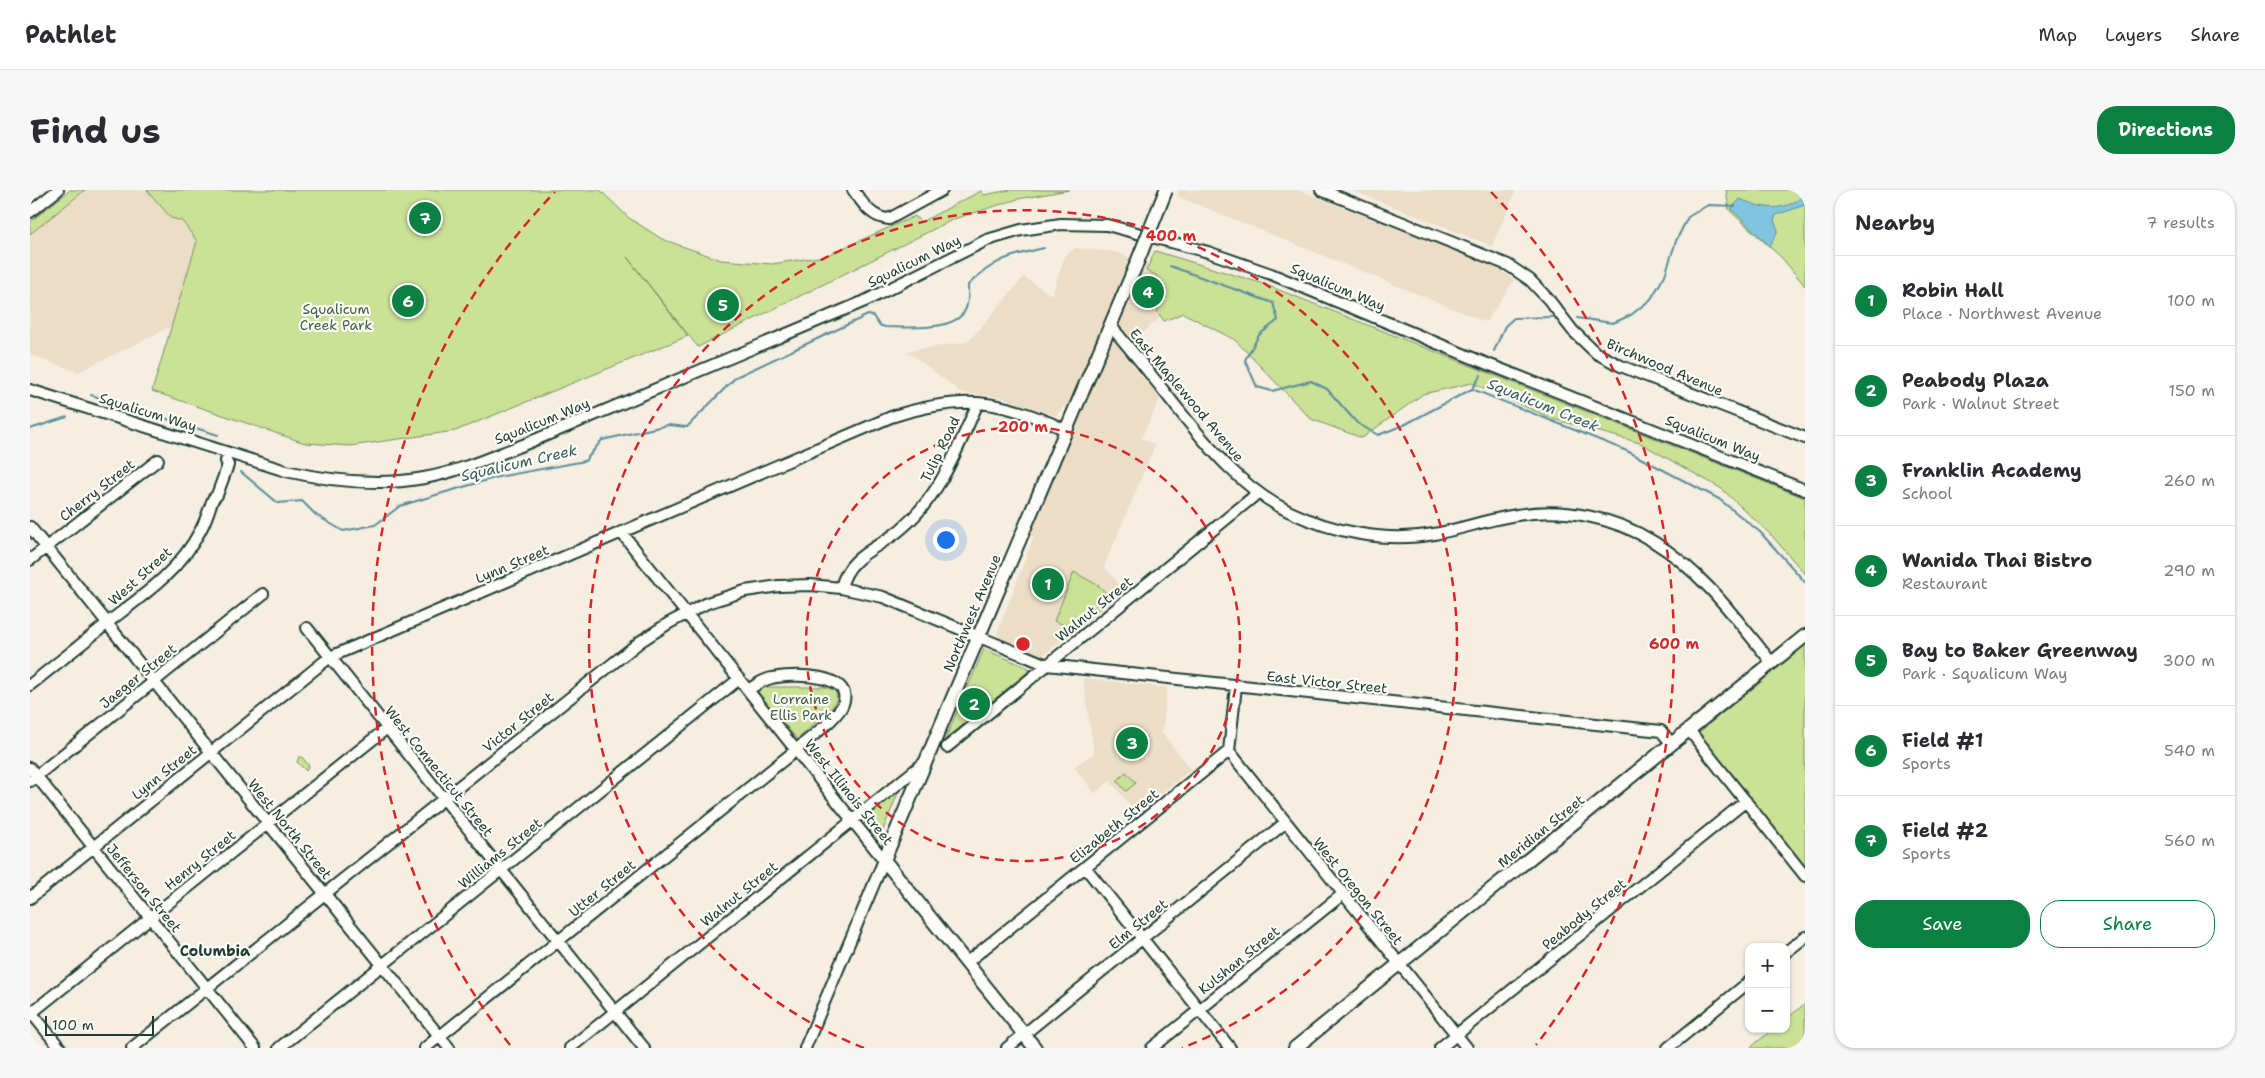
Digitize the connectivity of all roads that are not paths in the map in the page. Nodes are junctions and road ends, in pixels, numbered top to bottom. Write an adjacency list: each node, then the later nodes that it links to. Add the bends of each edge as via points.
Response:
1 (58, 190): 6 (street)
2 (853, 190): 3 (street, via 873,215 889,219)
3 (942, 190)
4 (1166, 190): 7 (main road, Northwest Avenue, bridge)
5 (1321, 190): 11 (street, Birchwood Avenue, via 1508,265 1530,280 1596,353 1621,366)
6 (30, 212)
7 (1110, 325): 10 (main road, Northwest Avenue); 15 (street, East Maplewood Avenue, via 1204,441)
8 (30, 390): 12 (street, Squalicum Way)
9 (978, 403): 10 (street, Lynn Street, via 1024,411); 17 (street, Lynn Street, via 926,407 891,417); 20 (street, Tulip Road, via 948,471 935,492 902,528 851,565)
10 (1066, 430): 25 (main road, Northwest Avenue)
11 (1805, 438)
12 (228, 456): 14 (street, Squalicum Way, via 317,478 364,482 424,478 523,445 865,301 987,240 1021,230 1061,224 1107,225 1208,252 1271,274); 23 (street, West Street, via 200,531 185,554 157,583)
13 (158, 460): 18 (street, Cherry Street)
14 (1805, 490)
15 (1258, 493): 28 (street, East Maplewood Avenue, via 1315,522 1350,532 1383,536 1434,534 1538,512 1580,515 1619,525 1653,541 1688,567 1712,590); 29 (street, Walnut Street)
16 (30, 527): 18 (street, West North Street)
17 (621, 532): 22 (street, West Illinois Street); 27 (street, Lynn Street)
18 (46, 547): 19 (street, Cherry Street); 23 (street, West North Street)
19 (30, 560)
20 (841, 588): 22 (street, Victor Street, via 795,586 754,590 707,603); 25 (street, Victor Street, via 883,597)
21 (263, 594): 31 (street, Jaeger Street)
22 (686, 613): 30 (street, West Illinois Street); 44 (street, Victor Street, via 641,641)
23 (108, 623): 31 (street, West North Street); 32 (street, West Street)
24 (307, 628): 27 (street, West Connecticut Street)
25 (979, 636): 29 (street, East Victor Street); 42 (main road, Northwest Avenue)
26 (1805, 636): 28 (main road, Meridian Street)
27 (330, 657): 35 (street, West Connecticut Street); 41 (street, Lynn Street)
28 (1772, 663): 36 (main road, Meridian Street)
29 (1047, 665): 33 (street, East Victor Street); 38 (street, Walnut Street)
30 (739, 678): 34 (street, West Illinois Street); 52 (street, Williams Street)
31 (154, 681): 41 (street, West North Street); 43 (street, Jaeger Street)
32 (30, 685)
33 (1236, 686): 37 (street, East Victor Street, via 1661,731); 40 (street)
34 (748, 690): 39 (street, West Illinois Street); 39 (street, Utter Street, via 771,678 799,675 826,679 842,690 844,701 841,709)
35 (387, 728): 44 (street, West Connecticut Street); 48 (street, Henry Street)
36 (1689, 730): 37 (main road, Meridian Street); 45 (street)
37 (1672, 744): 63 (main road, Meridian Street)
38 (947, 747)
39 (796, 750): 46 (street, West Illinois Street); 60 (street, Utter Street)
40 (1229, 751): 47 (street, West Oregon Street); 51 (street, Elizabeth Street)
41 (211, 752): 48 (street, West North Street); 49 (street, Lynn Street)
42 (926, 761): 46 (street, Walnut Street); 50 (main road, Northwest Avenue)
43 (32, 775): 49 (street, Jefferson Street)
44 (444, 799): 52 (street, West Connecticut Street); 54 (street, Victor Street)
45 (1746, 801): 53 (street); 71 (street, Peabody Street)
46 (852, 820): 50 (street, West Illinois Street); 68 (street, Walnut Street)
47 (1286, 822): 55 (street, West Oregon Street); 59 (street, Elm Street)
48 (268, 823): 54 (street, West North Street); 57 (street, Henry Street)
49 (93, 847): 56 (street, Lynn Street); 57 (street, Jefferson Street)
50 (884, 860): 62 (main road, West Illinois Street); 81 (street, Northwest Avenue)
51 (1085, 867): 59 (street); 62 (street, Elizabeth Street)
52 (501, 870): 60 (street, West Connecticut Street); 64 (street, Williams Street)
53 (1805, 876)
54 (325, 894): 64 (street, West North Street); 66 (street, Victor Street)
55 (1343, 894): 63 (street, West Oregon Street); 67 (street, Kulshan Street)
56 (30, 898)
57 (150, 918): 66 (street, Jefferson Street); 69 (street, Henry Street)
58 (1805, 937): 61 (street)
59 (1142, 938): 67 (street); 70 (street, Elm Street)
60 (558, 941): 68 (street, West Connecticut Street); 72 (street, Utter Street)
61 (1790, 949)
62 (966, 963): 70 (main road, West Illinois Street)
63 (1399, 964): 71 (street, West Oregon Street); 86 (main road, Meridian Street)
64 (382, 965): 72 (street, West North Street); 76 (street, Williams Street)
65 (1745, 985): 89 (street)
66 (207, 988): 74 (street, Victor Street); 75 (street, Jefferson Street)
67 (1199, 1010): 84 (street, Kulshan Street); 85 (street)
68 (615, 1012): 79 (street, Walnut Street); 80 (street, West Connecticut Street)
69 (31, 1013): 73 (street)
70 (1024, 1034): 82 (street, Elm Street); 83 (main road, West Illinois Street)
71 (1456, 1035): 87 (street, Peabody Street); 88 (street, West Oregon Street)
72 (440, 1036): 77 (street, Utter Street); 78 (street, West North Street)
73 (60, 1048)
74 (132, 1048)
75 (255, 1048)
76 (278, 1048)
77 (425, 1048)
78 (449, 1048)
79 (570, 1048)
80 (644, 1048)
81 (805, 1048)
82 (1007, 1048)
83 (1035, 1048)
84 (1152, 1048)
85 (1230, 1048)
86 (1295, 1048)
87 (1440, 1048)
88 (1467, 1048)
89 (1668, 1048)

